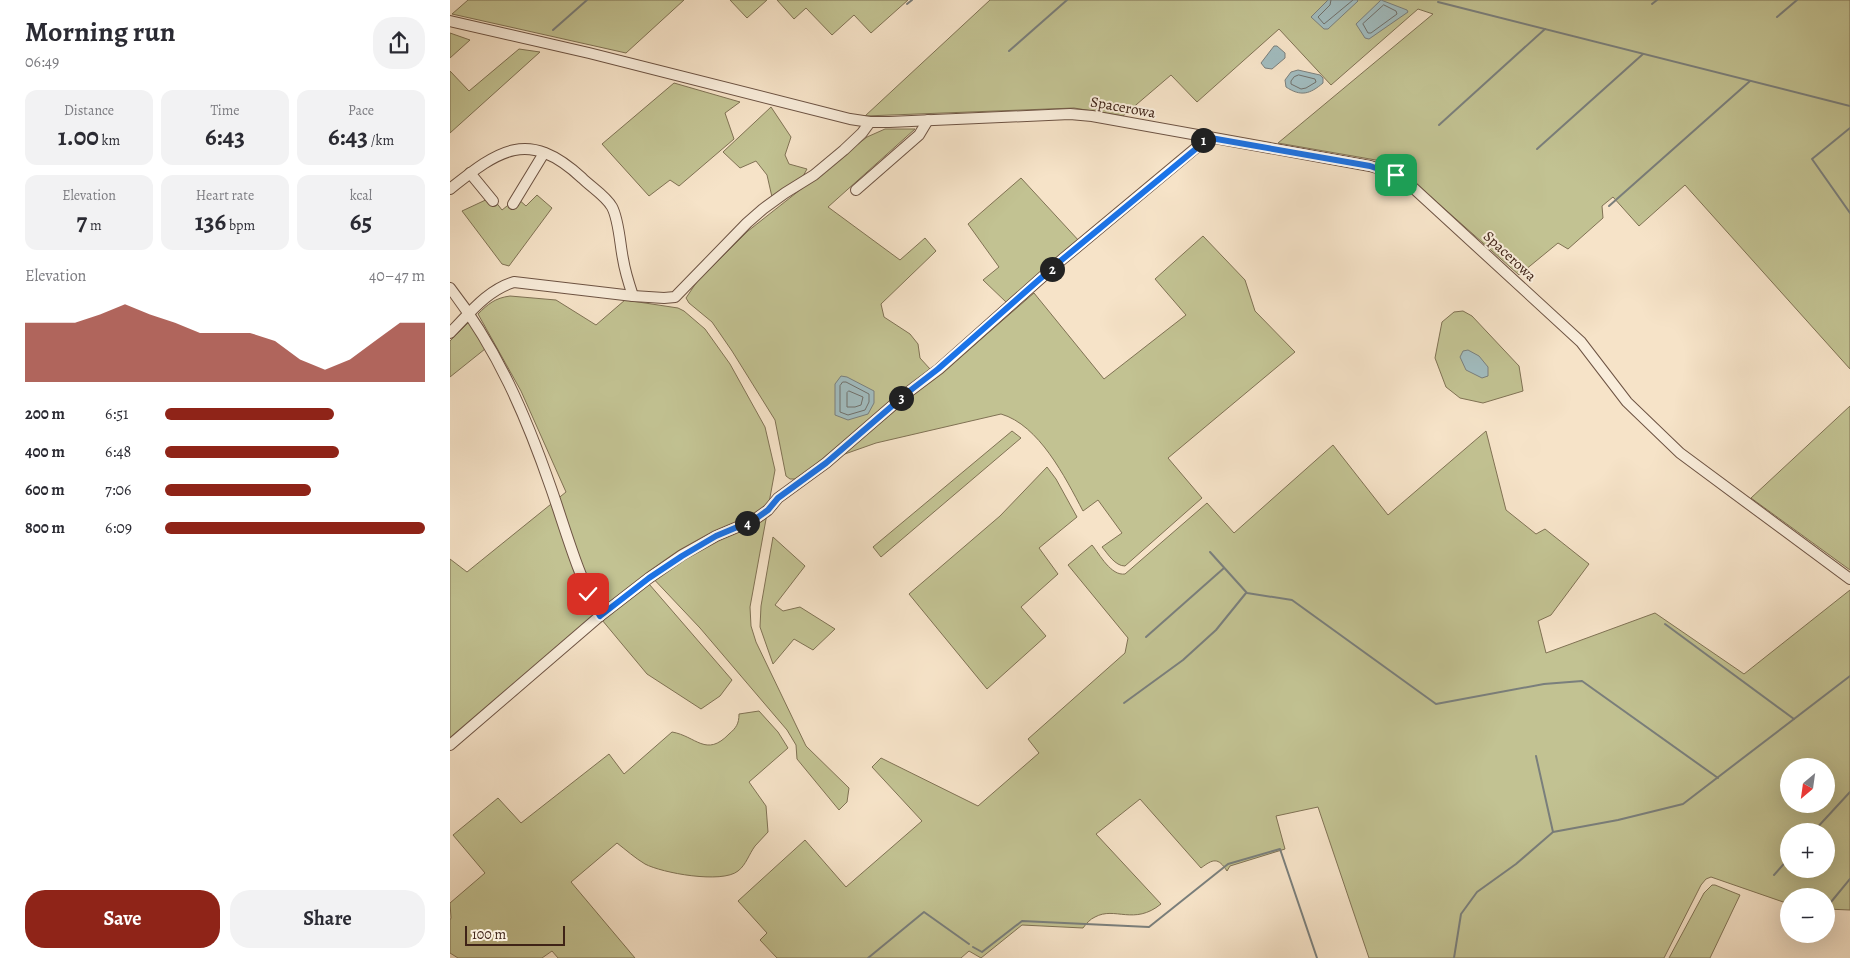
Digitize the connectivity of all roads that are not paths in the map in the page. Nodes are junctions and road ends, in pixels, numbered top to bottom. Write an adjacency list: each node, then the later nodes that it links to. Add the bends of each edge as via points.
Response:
1 (450, 21): 3 (street, Spacerowa)
2 (928, 120): 3 (street, Spacerowa); 4 (street, Spacerowa, via 1070,114); 8 (street, via 919,135)
3 (870, 122): 12 (street, via 821,169 752,218 675,297)
4 (1205, 137): 15 (street, Spacerowa, via 1370,166 1409,184 1581,342 1627,402 1680,454); 16 (street, via 1198,147 1058,263 938,369 826,463 778,498 768,510 682,556)
5 (544, 153): 6 (street, via 510,150); 10 (street); 12 (street, via 578,174 613,208)
6 (470, 173): 7 (street); 9 (street)
7 (450, 189)
8 (856, 190)
9 (493, 201)
10 (513, 204)
11 (450, 288): 13 (street)
12 (633, 296): 13 (street, via 514,282 487,296)
13 (470, 313): 14 (street); 16 (street, via 517,398 588,594)
14 (450, 333)
15 (1850, 579)
16 (600, 616): 17 (street)
17 (450, 744)

